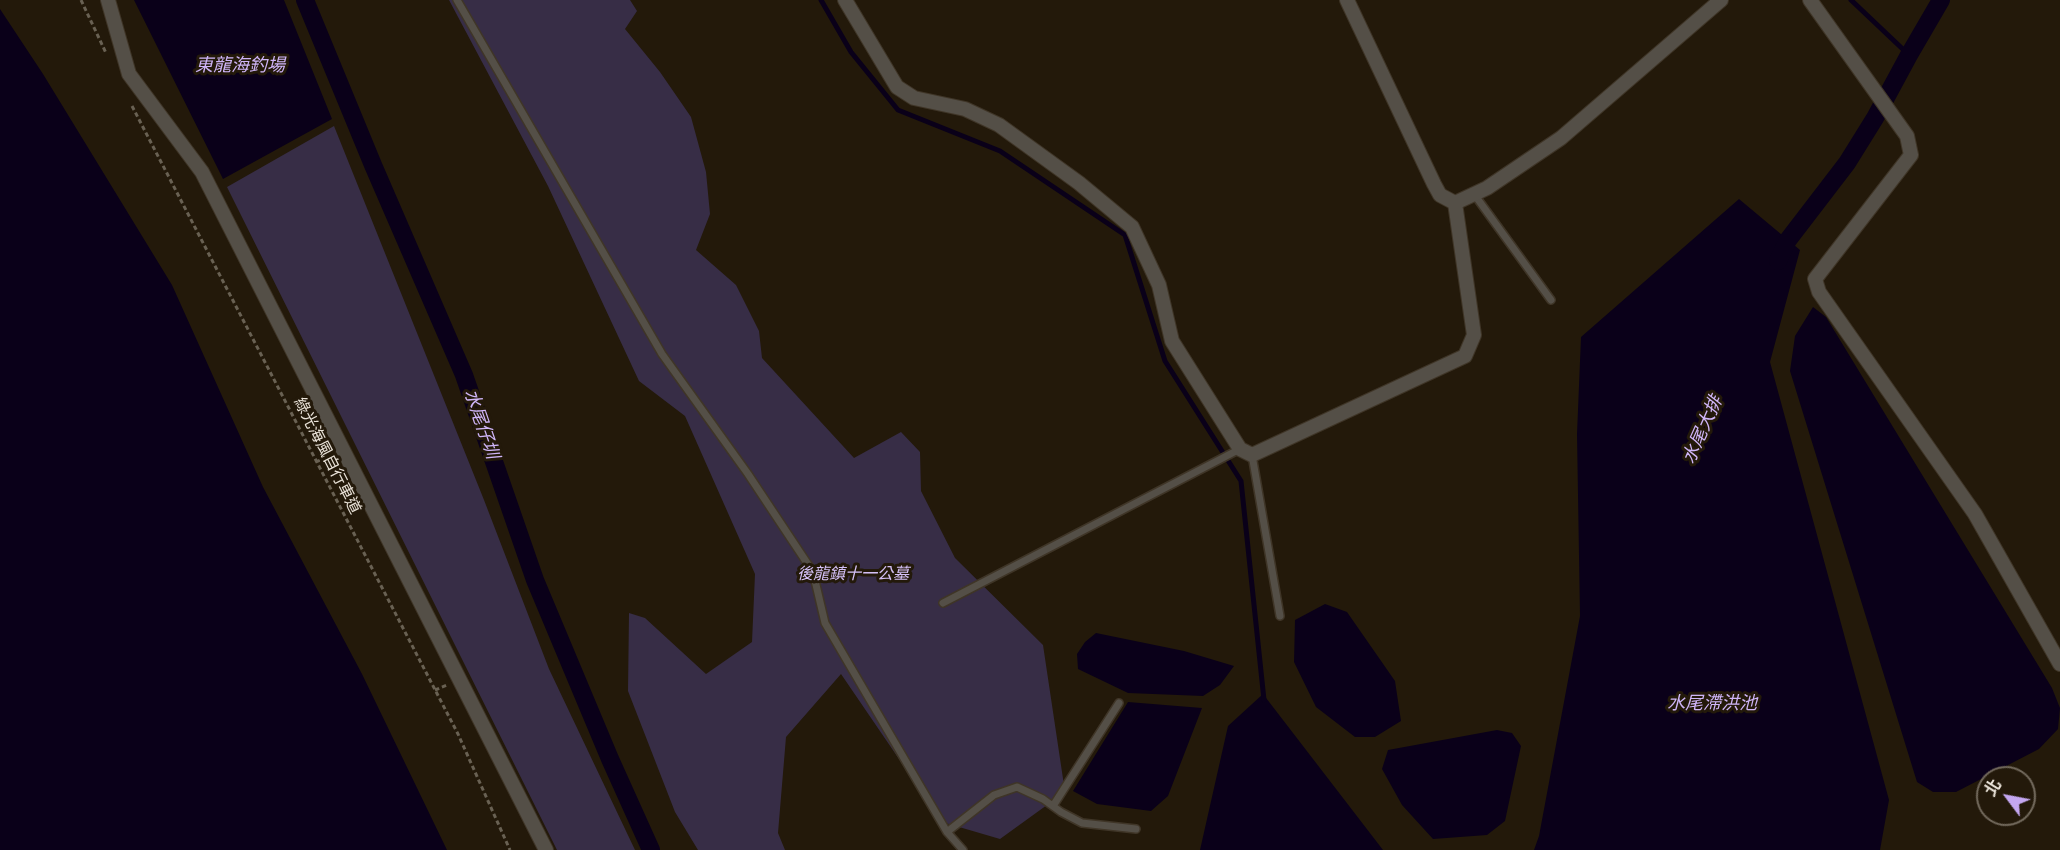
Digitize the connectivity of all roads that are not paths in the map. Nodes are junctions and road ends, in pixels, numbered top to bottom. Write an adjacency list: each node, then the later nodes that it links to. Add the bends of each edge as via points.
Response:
1 (108, 0): 18 (street, via 129,74 202,172)
2 (457, 0): 17 (lane, via 662,354 742,464 813,572 825,623)
3 (845, 0): 10 (street, via 897,87 914,98 965,109 999,125 1132,227 1160,285 1172,341)
4 (1347, 0): 8 (street, via 1434,184 1440,195)
5 (1720, 0): 7 (street, via 1561,138)
6 (1810, 0): 13 (street, via 1907,136 1911,155 1815,279 1819,292 1975,514)
7 (1474, 194): 8 (street); 9 (lane)
8 (1455, 203): 10 (street, via 1474,334 1465,356)
9 (1551, 300)
10 (1242, 452): 11 (lane, via 1218,460); 12 (lane)
11 (943, 603)
12 (1280, 616)
13 (2060, 664)
14 (1119, 703): 15 (lane)
15 (1053, 806): 16 (lane, via 1082,823); 17 (lane, via 1017,787 994,795)
16 (1136, 829)
17 (947, 832): 19 (lane)
18 (546, 850)
19 (963, 850)

